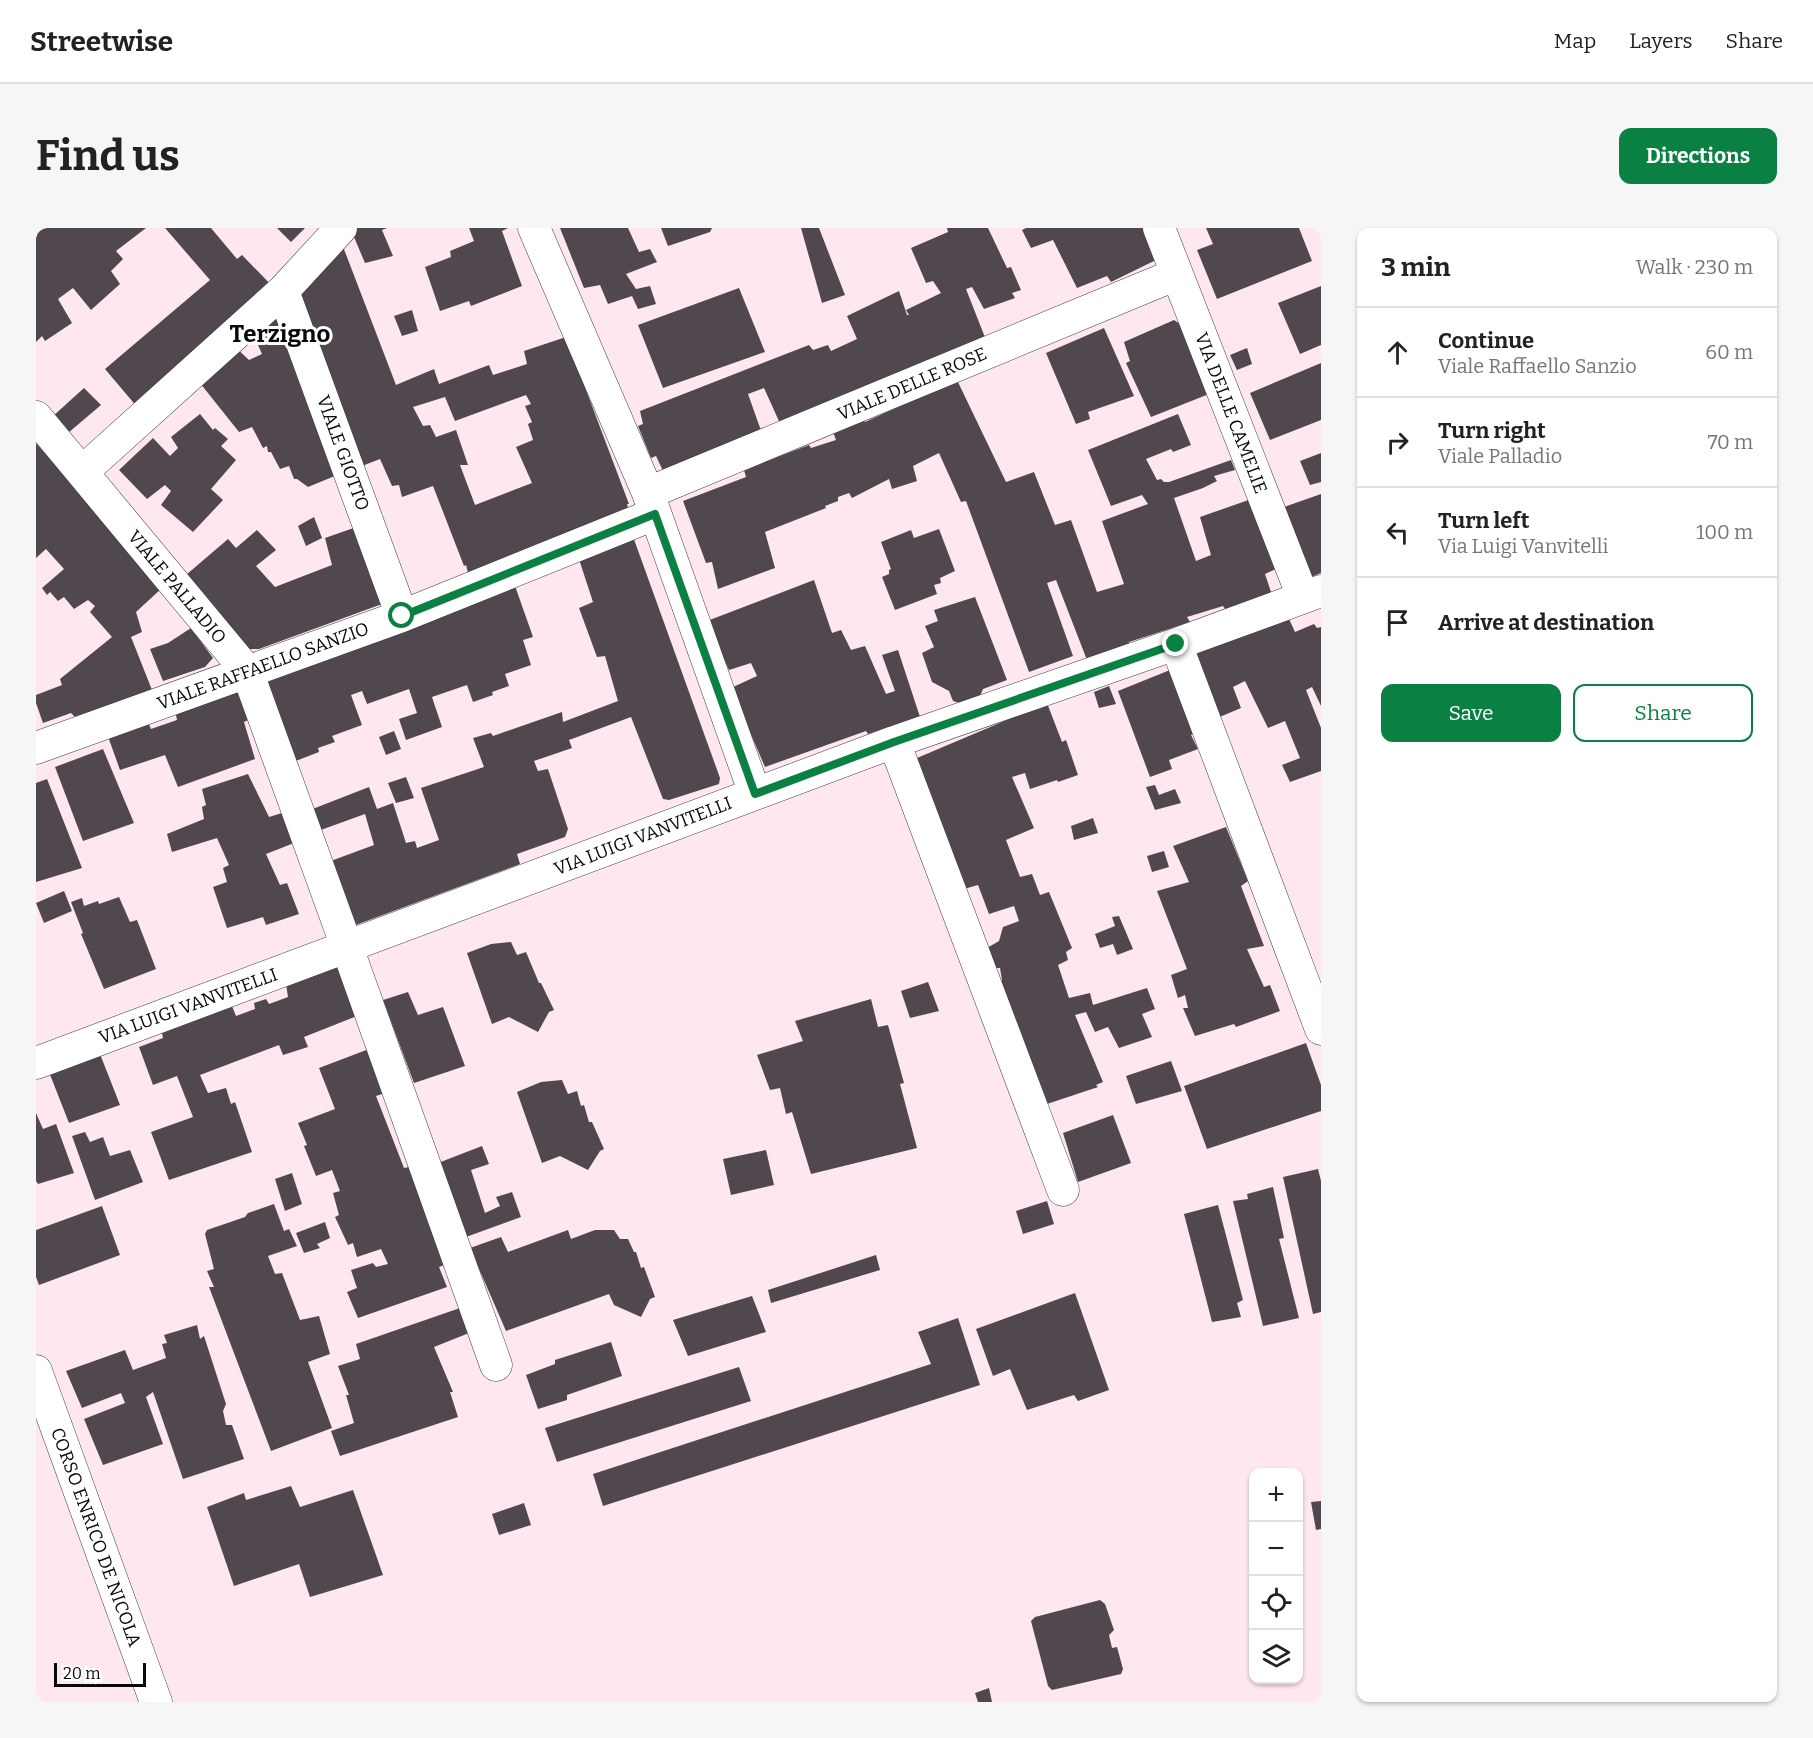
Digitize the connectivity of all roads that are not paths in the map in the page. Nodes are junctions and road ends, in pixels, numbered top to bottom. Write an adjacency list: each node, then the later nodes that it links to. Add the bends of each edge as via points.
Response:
1 (341, 228): 5 (street)
2 (534, 228): 8 (street)
3 (1159, 228): 4 (street, VIA DELLE CAMELIE)
4 (1177, 274): 8 (street, VIALE DELLE ROSE); 9 (street, VIA DELLE CAMELIE)
5 (283, 291): 7 (street); 10 (street, VIALE GIOTTO)
6 (36, 417): 7 (street, VIALE PALLADIO)
7 (82, 472): 12 (street, VIALE PALLADIO)
8 (652, 504): 10 (street, VIALE RAFFAELLO SANZIO); 15 (street)
9 (1312, 594): 11 (street, VIA LUIGI VANVITELLI)
10 (402, 616): 12 (street, VIALE RAFFAELLO SANZIO)
11 (1176, 644): 13 (street, VIA LUIGI VANVITELLI); 17 (street)
12 (247, 671): 14 (street, VIALE RAFFAELLO SANZIO); 16 (street, VIALE PALLADIO)
13 (894, 742): 15 (street, VIA LUIGI VANVITELLI); 19 (street)
14 (36, 748)
15 (755, 794): 16 (street, VIA LUIGI VANVITELLI)
16 (347, 946): 18 (street, VIA LUIGI VANVITELLI); 20 (street, VIALE PALLADIO)
17 (1321, 1029)
18 (36, 1063)
19 (1064, 1190)
20 (496, 1365)
21 (36, 1371): 22 (street, CORSO ENRICO DE NICOLA)
22 (156, 1702)

